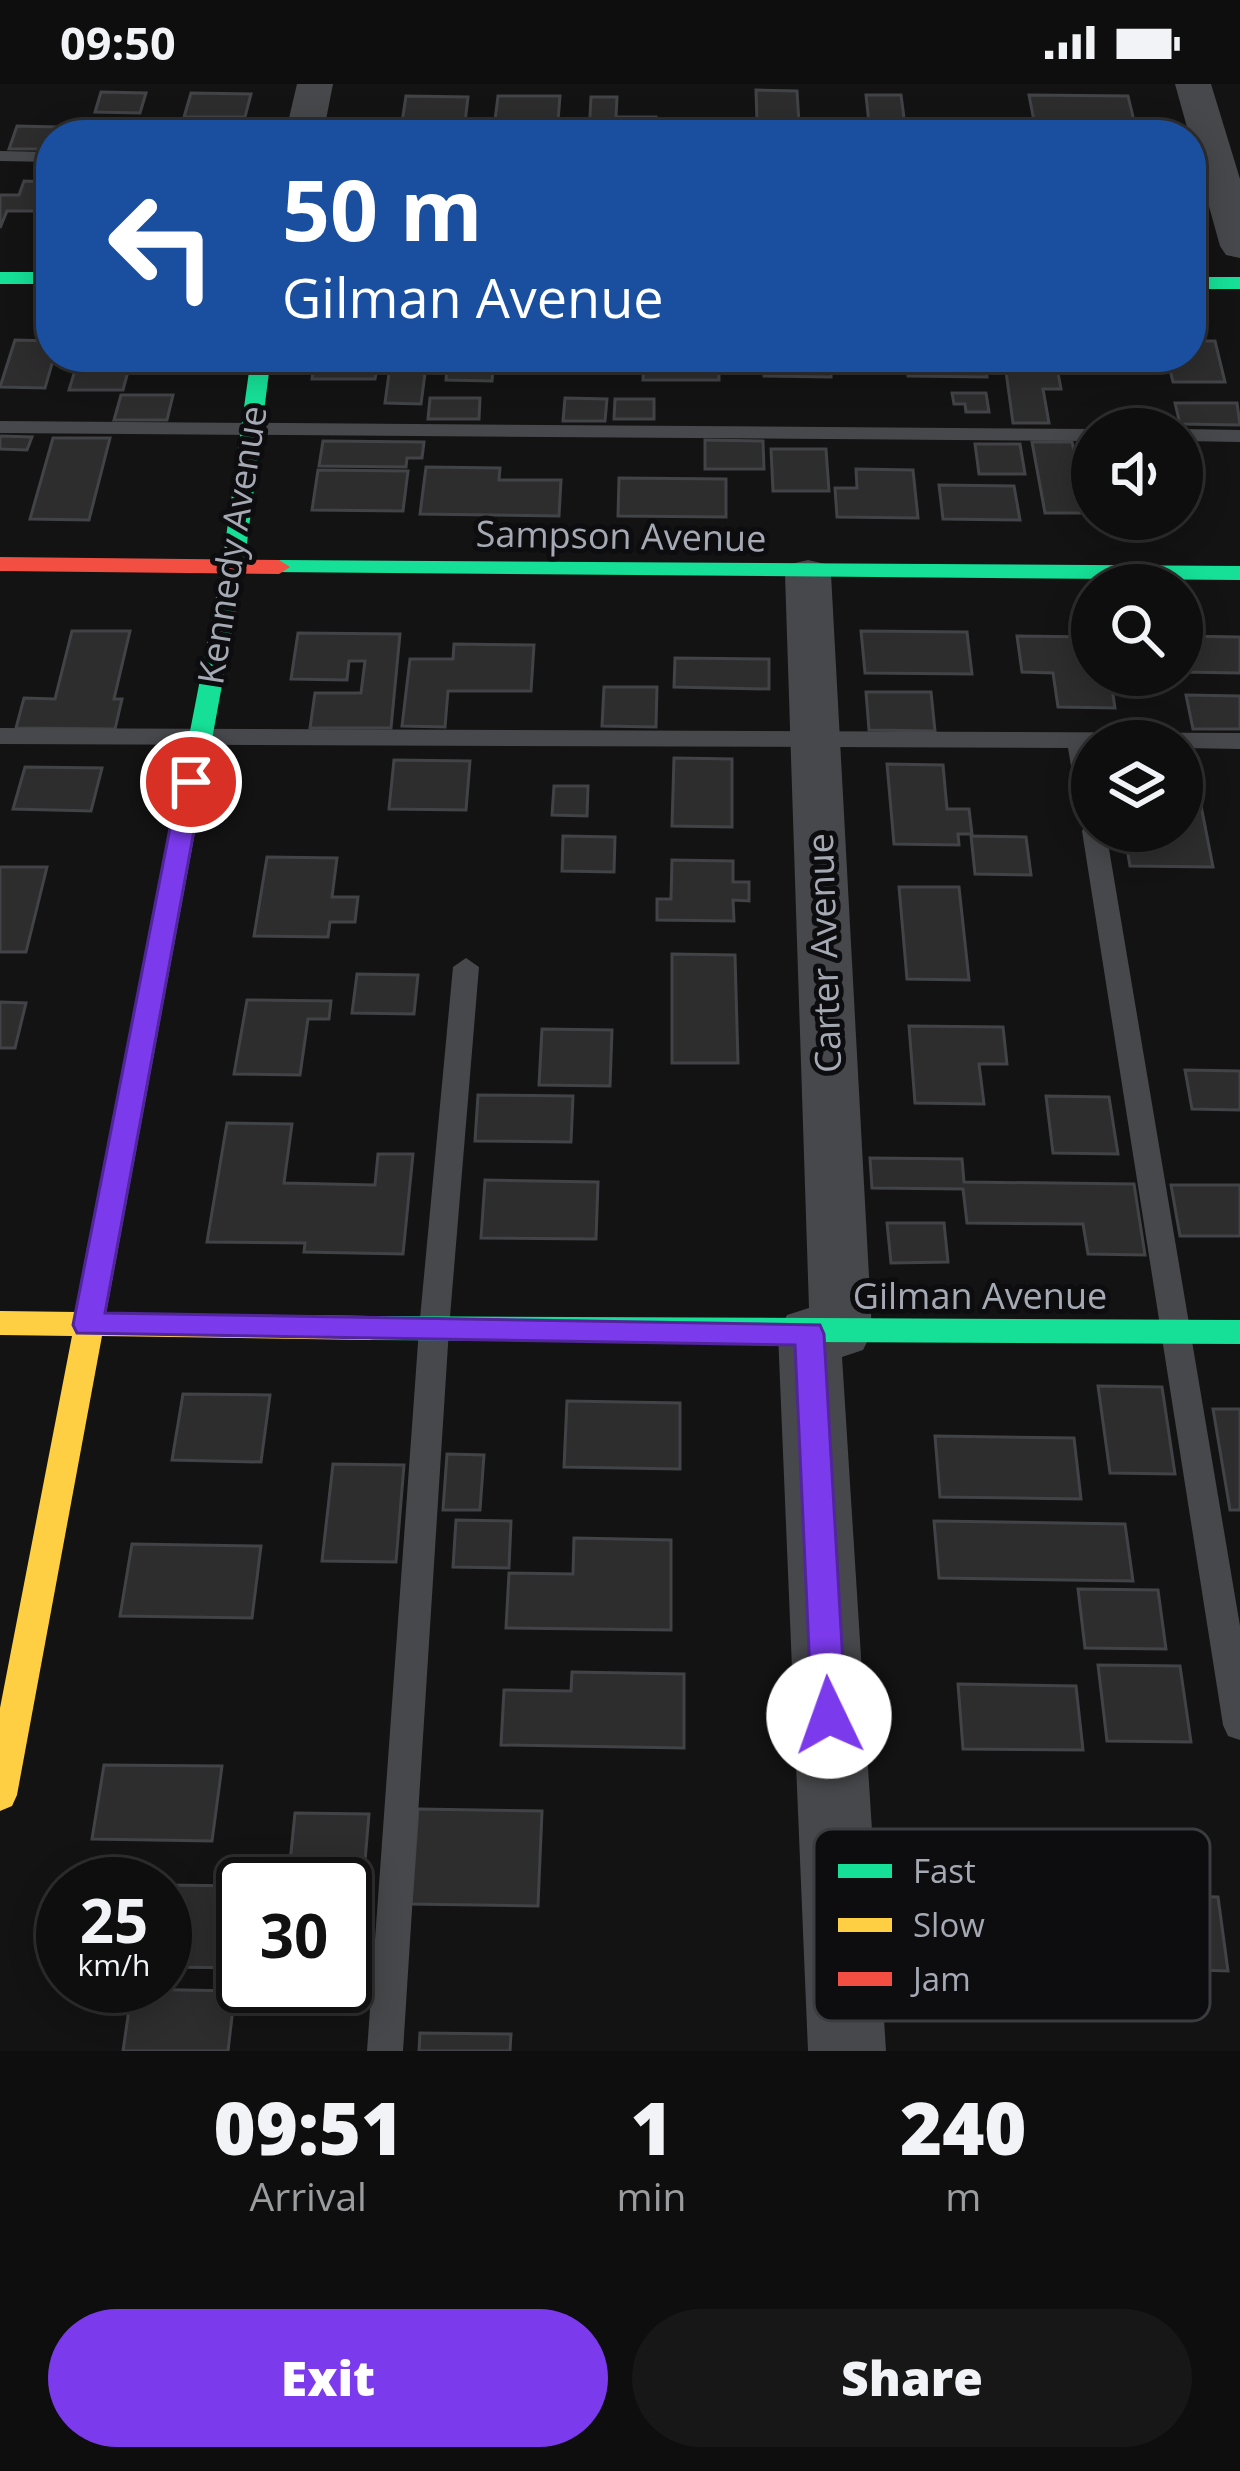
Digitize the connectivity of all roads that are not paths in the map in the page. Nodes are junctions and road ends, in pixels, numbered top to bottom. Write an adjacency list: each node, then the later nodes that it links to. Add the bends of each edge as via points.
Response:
1 (315, 84): 3 (street)
2 (1193, 84): 4 (street)
3 (307, 120)
4 (1198, 120)
5 (0, 156): 6 (lane)
6 (36, 157)
7 (1206, 168): 8 (street)
8 (1240, 245)
9 (0, 278): 10 (street)
10 (36, 278)
11 (1206, 283): 12 (street)
12 (1240, 283)
13 (259, 372): 15 (street, Kennedy Avenue)
14 (0, 428): 15 (lane)
15 (251, 429): 16 (lane); 20 (street, Kennedy Avenue)
16 (1071, 435)
17 (1203, 435): 18 (lane)
18 (1240, 436)
19 (0, 564): 20 (street, Sampson Avenue)
20 (232, 566): 22 (street, Sampson Avenue); 24 (street, Kennedy Avenue)
21 (1240, 573): 22 (street, Sampson Avenue)
22 (808, 574): 25 (street, Carter Avenue)
23 (0, 736): 24 (lane)
24 (200, 737): 25 (lane); 32 (street, Kennedy Avenue)
25 (815, 740): 26 (lane); 36 (street, Carter Avenue)
26 (1071, 741)
27 (1203, 741): 28 (lane)
28 (1240, 741)
29 (1097, 852): 34 (lane)
30 (466, 967): 33 (lane)
31 (0, 1323): 32 (street, Gilman Avenue)
32 (88, 1325): 33 (street, Gilman Avenue); 38 (street, Kennedy Avenue)
33 (434, 1329): 36 (street, Gilman Avenue); 41 (lane)
34 (1175, 1332): 35 (street, Gilman Avenue); 36 (street, Gilman Avenue); 37 (lane)
35 (1240, 1332)
36 (825, 1333): 39 (street, Carter Avenue)
37 (1240, 1725)
38 (0, 1795)
39 (840, 1829)
40 (846, 2021): 42 (street, Carter Avenue)
41 (385, 2051)
42 (847, 2051)

